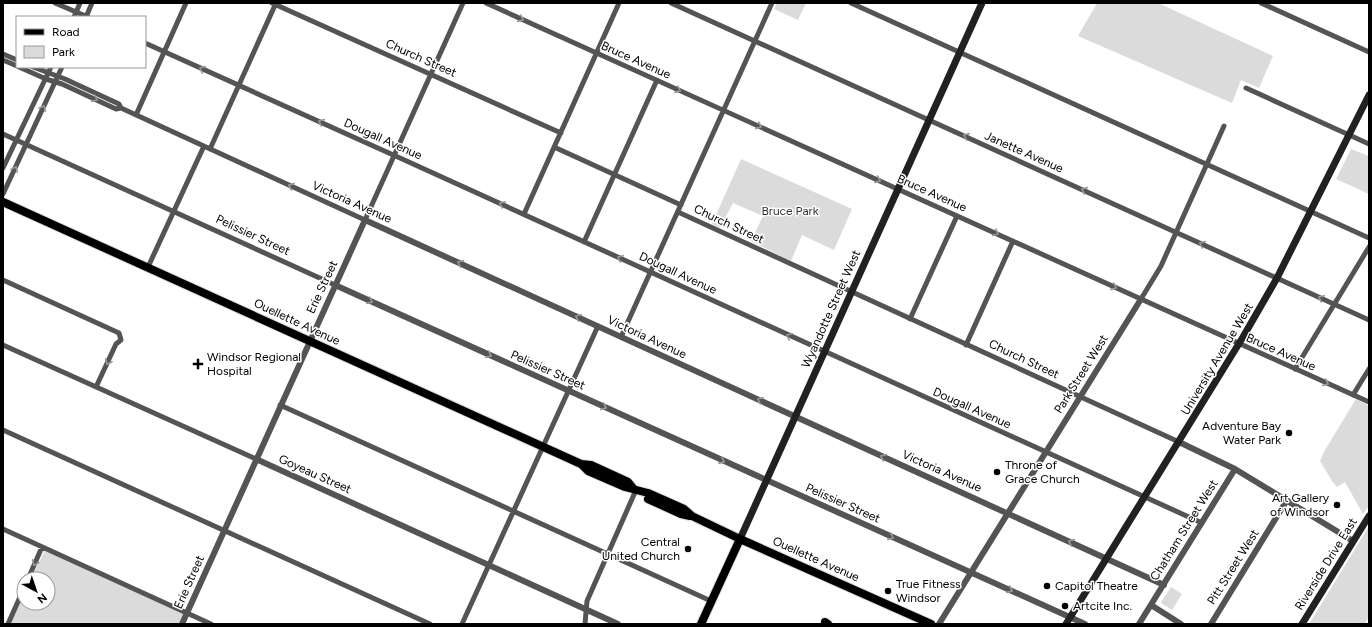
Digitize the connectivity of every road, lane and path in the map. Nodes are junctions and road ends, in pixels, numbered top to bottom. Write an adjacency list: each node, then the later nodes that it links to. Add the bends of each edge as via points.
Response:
1 (55, 3): 14 (street)
2 (80, 3): 14 (street)
3 (92, 3): 15 (street)
4 (186, 3): 18 (street)
5 (275, 3): 31 (street, Church Street); 36 (street)
6 (463, 3): 31 (street, Erie Street)
7 (486, 3): 20 (street, Bruce Avenue, one-way to 20)
8 (619, 3): 20 (street)
9 (671, 3): 16 (street, Janette Avenue)
10 (772, 3): 16 (street)
11 (851, 3): 21 (street)
12 (982, 3): 21 (main road, Wyandotte Street West)
13 (1260, 3): 19 (street)
14 (75, 15)
15 (86, 16)
16 (755, 41): 40 (street); 42 (street, Janette Avenue)
17 (146, 43): 18 (street, Dougall Avenue)
18 (164, 52): 36 (street, Dougall Avenue, one-way to 18); 41 (street)
19 (1369, 52)
20 (597, 53): 34 (street, Bruce Avenue); 44 (street)
21 (960, 53): 42 (main road, Wyandotte Street West); 54 (street)
22 (3, 54): 24 (street)
23 (3, 60): 25 (street, Victoria Avenue)
24 (16, 60)
25 (16, 66)
26 (20, 68): 33 (street, Victoria Avenue)
27 (35, 68): 30 (street, Victoria Avenue)
28 (51, 68): 30 (street)
29 (62, 68): 32 (street)
30 (48, 74): 32 (street, Victoria Avenue); 33 (street)
31 (431, 75): 44 (street, Church Street); 53 (street, Erie Street)
32 (58, 77): 35 (street); 39 (street, Victoria Avenue, via 118,104)
33 (46, 79): 35 (street, Victoria Avenue); 47 (street)
34 (657, 80): 40 (street, Bruce Avenue, one-way to 40); 56 (street)
35 (55, 82): 39 (street, Victoria Avenue, one-way to 39, via 116,109); 48 (street, one-way to 35)
36 (239, 85): 52 (street); 53 (street, Dougall Avenue, one-way to 36)
37 (1246, 88): 46 (street)
38 (1369, 95): 46 (main road, University Avenue West)
39 (121, 108): 41 (street, Victoria Avenue)
40 (724, 110): 57 (street, Bruce Avenue, one-way to 57); 60 (street)
41 (136, 115): 50 (street, Victoria Avenue)
42 (929, 120): 57 (main road, Wyandotte Street West); 67 (street, Janette Avenue, one-way to 42)
43 (1224, 126): 54 (street, Park Street West)
44 (560, 133): 51 (street)
45 (3, 134): 47 (street, Pelissier Street)
46 (1349, 135): 49 (street); 63 (main road, University Avenue West)
47 (17, 140): 48 (street, Pelissier Street); 55 (street)
48 (26, 144): 58 (street, one-way to 48); 61 (street, Pelissier Street)
49 (1369, 144)
50 (204, 146): 52 (street, Victoria Avenue); 61 (street)
51 (554, 147): 56 (street, Church Street); 64 (street)
52 (210, 149): 66 (street, Victoria Avenue, one-way to 52)
53 (395, 155): 64 (street, Dougall Avenue, one-way to 53); 66 (street, Erie Street)
54 (1207, 165): 63 (street); 67 (street, Park Street West)
55 (3, 168)
56 (614, 175): 60 (street, Church Street); 70 (street)
57 (898, 189): 65 (street, Bruce Avenue); 77 (main road, Wyandotte Street West)
58 (3, 194)
59 (3, 202): 72 (main road, Ouellette Avenue)
60 (681, 205): 62 (street)
61 (174, 211): 72 (street); 76 (street, Pelissier Street)
62 (678, 212): 73 (street); 77 (street, Church Street)
63 (1310, 212): 68 (street); 74 (main road, University Avenue West)
64 (524, 214): 70 (street, Dougall Avenue)
65 (957, 216): 69 (street, Bruce Avenue, one-way to 69); 80 (street)
66 (365, 220): 76 (street, Erie Street); 82 (street, Victoria Avenue, one-way to 66)
67 (1176, 232): 74 (street, Janette Avenue, one-way to 67); 78 (street, Park Street West, via 1161,266)
68 (1369, 238)
69 (1013, 241): 78 (street, Bruce Avenue, one-way to 78); 87 (street)
70 (584, 242): 73 (street, Dougall Avenue, one-way to 70)
71 (1369, 248): 79 (street)
72 (148, 267): 84 (main road, Ouellette Avenue)
73 (651, 272): 83 (street); 88 (street, Dougall Avenue, one-way to 73)
74 (1277, 278): 79 (street, Janette Avenue, one-way to 74); 85 (main road, University Avenue West)
75 (3, 280): 91 (street, one-way to 91, via 119,333 121,340 116,344)
76 (335, 285): 84 (street, Erie Street); 92 (street, Pelissier Street, one-way to 92)
77 (852, 292): 80 (street, Church Street); 88 (main road, Wyandotte Street West)
78 (1141, 299): 85 (street, Bruce Avenue); 94 (street, Park Street West)
79 (1334, 304): 81 (street, Janette Avenue); 89 (street)
80 (910, 319): 87 (street, Church Street)
81 (1369, 320)
82 (598, 326): 83 (street, Victoria Avenue); 92 (street)
83 (621, 337): 97 (street, Victoria Avenue, one-way to 83)
84 (309, 342): 96 (street, Erie Street); 100 (main road, Ouellette Avenue)
85 (1240, 344): 89 (street, Bruce Avenue); 99 (main road, University Avenue West)
86 (3, 345): 91 (street, Goyeau Street)
87 (966, 345): 94 (street, Church Street)
88 (825, 352): 97 (main road, Wyandotte Street West); 101 (street, Dougall Avenue)
89 (1295, 368): 93 (street, Bruce Avenue, one-way to 93)
90 (1369, 369): 93 (street)
91 (96, 387): 102 (street, Goyeau Street)
92 (568, 391): 100 (street); 104 (street, Pelissier Street, one-way to 104)
93 (1353, 395): 95 (street, Bruce Avenue)
94 (1080, 397): 99 (street, Church Street); 101 (street, Park Street West)
95 (1369, 402)
96 (280, 405): 102 (street, Erie Street); 108 (street)
97 (795, 417): 104 (main road, Wyandotte Street West); 109 (street, Victoria Avenue, one-way to 97)
98 (3, 430): 113 (street)
99 (1179, 442): 103 (street, Church Street); 106 (main road, University Avenue West)
100 (542, 447): 105 (main road, Ouellette Avenue, via 581,464 588,471 625,488); 108 (street)
101 (1046, 452): 106 (street, Dougall Avenue); 109 (street, Park Street West)
102 (256, 459): 113 (street, Erie Street); 119 (street, Goyeau Street)
103 (1235, 469): 107 (street, Church Street); 111 (street, Chatham Street West)
104 (766, 481): 114 (main road, Wyandotte Street West); 121 (street, Pelissier Street, one-way to 121)
105 (636, 490): 114 (main road, Ouellette Avenue, via 646,498); 117 (street)
106 (1145, 497): 111 (street, Dougall Avenue); 118 (main road, University Avenue West)
107 (1287, 500): 115 (street, Church Street); 145 (street, Pitt Street West)
108 (514, 511): 117 (street); 119 (street)
109 (1008, 513): 118 (street, Victoria Avenue, one-way to 109); 121 (street, Park Street West)
110 (1369, 516): 115 (main road, Riverside Drive East)
111 (1202, 523): 122 (street, Chatham Street West)
112 (3, 529): 116 (street)
113 (224, 530): 127 (street, Erie Street); 132 (street)
114 (740, 539): 123 (main road, Wyandotte Street West); 139 (main road, Ouellette Avenue)
115 (1353, 541): 146 (main road, Riverside Drive East)
116 (42, 547): 120 (street, one-way to 120); 127 (street)
117 (608, 554): 123 (street); 126 (street, via 587,601)
118 (1107, 558): 122 (street, Victoria Avenue); 128 (main road, University Avenue West)
119 (489, 565): 126 (street, Goyeau Street); 133 (street)
120 (32, 571)
121 (971, 572): 128 (street, Pelissier Street, one-way to 128); 140 (street, Park Street West)
122 (1164, 585): 124 (street, Chatham Street West)
123 (711, 601): 136 (main road, Wyandotte Street West)
124 (1151, 605): 143 (street, Chatham Street West); 144 (street)
125 (16, 606): 129 (street)
126 (586, 609): 134 (street); 135 (street, Goyeau Street)
127 (187, 613): 130 (street, Erie Street); 131 (street)
128 (1070, 617): 141 (main road, University Avenue West); 142 (street, Pelissier Street)
129 (8, 624)
130 (182, 624)
131 (211, 624)
132 (430, 624)
133 (462, 624)
134 (585, 624)
135 (618, 624)
136 (701, 624)
137 (825, 624): 138 (main road)
138 (828, 624)
139 (931, 624)
140 (939, 624)
141 (1066, 624)
142 (1085, 624)
143 (1139, 624)
144 (1181, 624)
145 (1210, 624)
146 (1302, 624)

